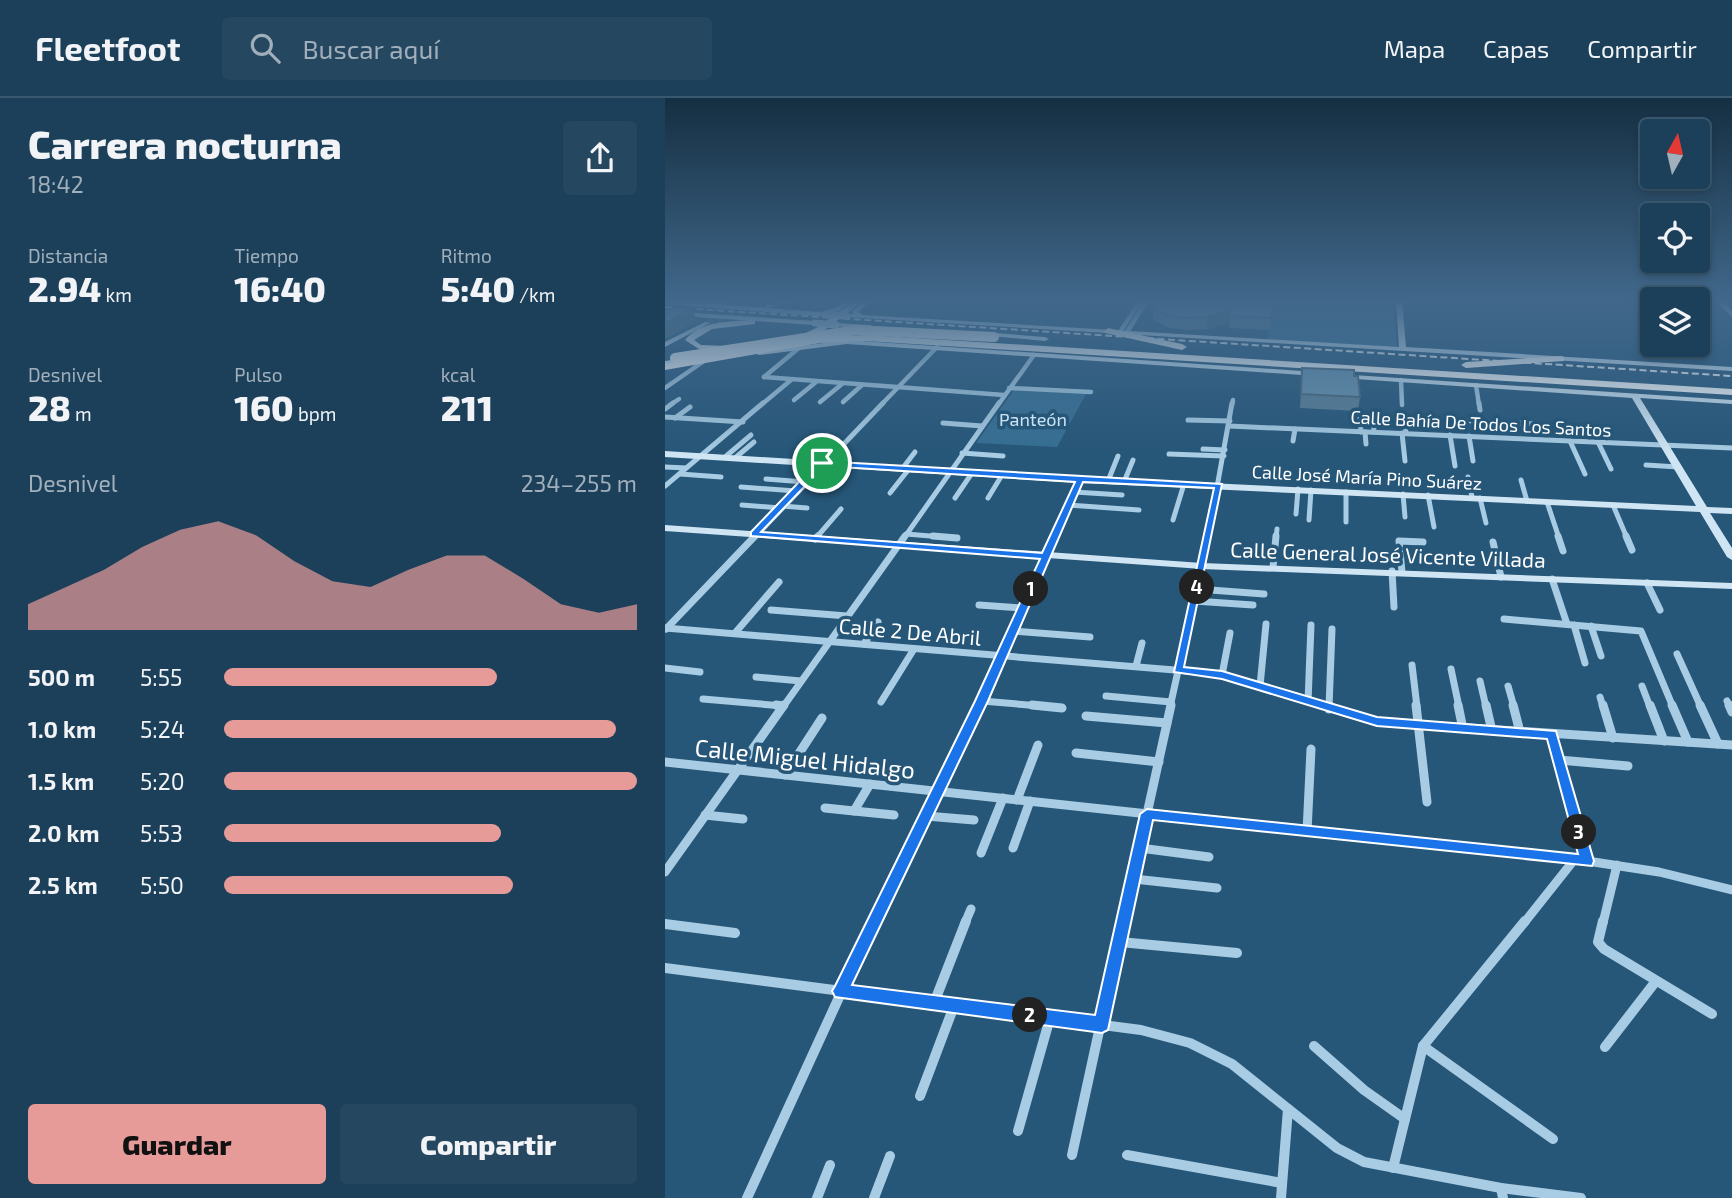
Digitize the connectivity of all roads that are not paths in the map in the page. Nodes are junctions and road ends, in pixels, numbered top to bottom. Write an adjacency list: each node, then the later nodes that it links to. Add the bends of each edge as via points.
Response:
1 (709, 351): 16 (main road)
2 (726, 351): 16 (highway, bridge)
3 (737, 351): 16 (main road)
4 (766, 351): 14 (highway)
5 (773, 351): 14 (main road)
6 (795, 351): 22 (street, via 764,376)
7 (933, 351): 31 (street)
8 (1031, 351): 32 (street)
9 (1035, 351): 19 (main road)
10 (1041, 351): 13 (highway)
11 (1250, 351): 18 (highway)
12 (1426, 351): 15 (main road)
13 (1151, 355): 19 (highway); 21 (highway)
14 (731, 358): 17 (highway)
15 (1561, 359): 18 (highway); 20 (main road)
16 (667, 361): 17 (highway)
17 (704, 361): 30 (street)
18 (1466, 365): 25 (highway)
19 (1203, 367): 23 (main road)
20 (1732, 369)
21 (1391, 370): 29 (highway); 34 (highway)
22 (791, 380): 24 (street); 55 (street)
23 (1401, 380): 28 (main road); 44 (street)
24 (816, 382): 26 (street); 38 (street)
25 (1732, 382)
26 (842, 384): 27 (street); 42 (street)
27 (862, 385): 31 (street); 43 (street)
28 (1476, 385): 29 (main road); 47 (street)
29 (1508, 387): 36 (main road)
30 (665, 388)
31 (897, 388): 35 (street); 87 (street)
32 (1009, 388): 33 (street); 35 (street)
33 (1091, 392)
34 (1732, 392)
35 (1004, 395): 60 (street)
36 (1634, 395): 40 (main road); 72 (main road)
37 (679, 399): 46 (street)
38 (794, 400)
39 (1233, 400): 56 (street)
40 (1711, 401): 41 (highway)
41 (1732, 401)
42 (820, 402)
43 (843, 402)
44 (1402, 405)
45 (690, 407): 51 (street)
46 (665, 409)
47 (1480, 410)
48 (1373, 415): 63 (street)
49 (665, 417): 51 (street)
50 (1189, 417): 56 (street, Calle Bahía De Todos Los Santos)
51 (675, 418): 55 (street)
52 (1360, 418): 62 (street)
53 (1404, 418): 64 (street)
54 (1453, 420): 58 (street)
55 (743, 422): 80 (street)
56 (1230, 422): 61 (street, Calle Bahía De Todos Los Santos); 77 (street)
57 (943, 423): 60 (street)
58 (1523, 423): 59 (street); 67 (street)
59 (1536, 424)
60 (982, 426): 76 (street)
61 (1295, 429): 62 (street, Calle Bahía De Todos Los Santos); 68 (street)
62 (1363, 432): 63 (street, Calle Bahía De Todos Los Santos); 71 (street)
63 (1374, 432): 64 (street, Calle Bahía De Todos Los Santos)
64 (1404, 433): 65 (street, Calle Bahía De Todos Los Santos); 85 (street)
65 (1450, 435): 66 (street, Calle Bahía De Todos Los Santos); 89 (street)
66 (1469, 436): 67 (street, Calle Bahía De Todos Los Santos); 86 (street)
67 (1529, 439): 69 (street, Calle Bahía De Todos Los Santos)
68 (1293, 441)
69 (1570, 441): 70 (street, Calle Bahía De Todos Los Santos); 97 (street)
70 (1598, 442): 72 (street, Calle Bahía De Todos Los Santos); 94 (street)
71 (1366, 444)
72 (1664, 445): 73 (street, Calle Bahía De Todos Los Santos); 91 (main road)
73 (1732, 448)
74 (1203, 449): 77 (street)
75 (915, 452): 93 (street)
76 (962, 453): 81 (street); 95 (street)
77 (1224, 453): 79 (street); 112 (street)
78 (665, 454): 80 (main road, Calle José María Pino Suárez)
79 (1169, 454)
80 (701, 456): 83 (main road, Calle José María Pino Suárez); 92 (street)
81 (1003, 456)
82 (1118, 456): 106 (street)
83 (730, 458): 83 (street, via 753,438); 87 (main road, Calle José María Pino Suárez)
84 (1133, 460): 108 (street)
85 (1405, 461)
86 (1473, 461)
87 (822, 463): 93 (main road, Calle José María Pino Suárez); 107 (street)
88 (1646, 465): 91 (street)
89 (1455, 466)
90 (665, 467): 92 (street)
91 (1678, 467): 134 (main road)
92 (686, 468): 99 (street)
93 (905, 469): 95 (main road, Calle José María Pino Suárez); 118 (street)
94 (1611, 469)
95 (950, 472): 96 (main road, Calle José María Pino Suárez); 146 (street)
96 (972, 473): 98 (main road, Calle José María Pino Suárez); 122 (street)
97 (1585, 474)
98 (1002, 475): 104 (main road, Calle José María Pino Suárez); 123 (street)
99 (677, 476): 100 (street); 103 (street); 110 (street)
100 (721, 477)
101 (1468, 477): 124 (street)
102 (766, 479): 107 (street)
103 (700, 480)
104 (1080, 480): 106 (main road, Calle José María Pino Suárez); 116 (street)
105 (1521, 480): 125 (street)
106 (1108, 481): 108 (main road, Calle José María Pino Suárez)
107 (805, 482): 115 (street)
108 (1124, 482): 109 (main road, Calle José María Pino Suárez)
109 (1184, 484): 112 (main road, Calle José María Pino Suárez); 138 (street)
110 (665, 486)
111 (741, 486): 115 (street)
112 (1219, 486): 113 (main road, Calle José María Pino Suárez); 156 (street)
113 (1298, 489): 114 (main road, Calle José María Pino Suárez); 136 (street)
114 (1311, 490): 117 (main road, Calle José María Pino Suárez); 139 (street)
115 (796, 491): 130 (street)
116 (1075, 492): 120 (street); 128 (street)
117 (1346, 492): 119 (main road, Calle José María Pino Suárez); 140 (street)
118 (890, 493)
119 (1403, 494): 121 (main road, Calle José María Pino Suárez); 137 (street)
120 (1122, 495)
121 (1428, 495): 124 (main road, Calle José María Pino Suárez); 142 (street)
122 (955, 498)
123 (988, 498)
124 (1476, 498): 125 (main road, Calle José María Pino Suárez); 141 (street)
125 (1527, 500): 126 (main road, Calle José María Pino Suárez)
126 (1547, 502): 129 (main road, Calle José María Pino Suárez); 153 (street)
127 (742, 505): 130 (street)
128 (1069, 505): 133 (street); 154 (street)
129 (1613, 505): 134 (main road, Calle José María Pino Suárez); 152 (street)
130 (781, 507): 131 (street); 145 (street)
131 (807, 508)
132 (841, 509): 148 (street)
133 (1139, 510)
134 (1704, 511): 135 (main road, Calle José María Pino Suárez); 155 (main road)
135 (1732, 511)
136 (1296, 513)
137 (1405, 517)
138 (1173, 520)
139 (1309, 520)
140 (1346, 522)
141 (1486, 523)
142 (1434, 527)
143 (665, 528): 145 (main road, Calle General José Vicente Villada)
144 (1277, 529): 157 (street)
145 (754, 534): 148 (main road, Calle General José Vicente Villada); 180 (street)
146 (906, 534): 147 (street); 151 (street)
147 (957, 538)
148 (815, 539): 151 (main road, Calle General José Vicente Villada)
149 (1423, 542): 158 (street, via 1399,541)
150 (1493, 542): 159 (street)
151 (898, 545): 154 (main road, Calle General José Vicente Villada); 173 (street)
152 (1632, 550)
153 (1563, 551)
154 (1046, 557): 156 (main road, Calle General José Vicente Villada); 170 (street)
155 (1732, 557)
156 (1202, 566): 157 (main road, Calle General José Vicente Villada); 164 (street)
157 (1273, 568): 158 (main road, Calle General José Vicente Villada)
158 (1397, 572): 159 (main road, Calle General José Vicente Villada); 169 (street)
159 (1501, 577): 160 (main road, Calle General José Vicente Villada)
160 (1552, 579): 162 (main road, Calle General José Vicente Villada); 177 (street)
161 (779, 582): 183 (street)
162 (1647, 583): 163 (main road, Calle General José Vicente Villada); 172 (street)
163 (1732, 586)
164 (1197, 589): 165 (street); 166 (street)
165 (1264, 594)
166 (1194, 601): 168 (street); 198 (street)
167 (979, 605): 170 (street)
168 (1253, 605)
169 (1394, 607)
170 (1023, 608): 182 (street)
171 (771, 610): 173 (street)
172 (1660, 610)
173 (846, 616): 186 (street)
174 (1504, 619): 177 (street)
175 (878, 622): 188 (street)
176 (1266, 624): 204 (street)
177 (1570, 624): 179 (street); 193 (street)
178 (1311, 625): 214 (street)
179 (1591, 626): 191 (street); 229 (street, via 1642,631)
180 (666, 628): 183 (street, Calle 2 De Abril)
181 (1332, 629): 217 (street)
182 (1013, 631): 185 (street); 192 (street)
183 (735, 633): 186 (street, Calle 2 De Abril)
184 (1230, 633): 200 (street)
185 (1090, 637)
186 (828, 641): 188 (street, Calle 2 De Abril); 202 (street)
187 (1142, 643): 195 (street)
188 (863, 645): 189 (street, Calle 2 De Abril)
189 (914, 649): 192 (street, Calle 2 De Abril); 212 (street)
190 (1677, 654): 230 (street)
191 (1601, 656)
192 (1001, 657): 195 (street, Calle 2 De Abril); 210 (street)
193 (1585, 663)
194 (1412, 665): 222 (street)
195 (1136, 666): 198 (street, Calle 2 De Abril)
196 (665, 668): 199 (street)
197 (1451, 669): 223 (street)
198 (1178, 670): 200 (street, Calle 2 De Abril); 213 (street)
199 (699, 673)
200 (1222, 675): 204 (street, Calle 2 De Abril)
201 (756, 677): 202 (street)
202 (801, 681): 215 (street)
203 (1480, 681): 224 (street)
204 (1260, 686): 214 (street, Calle 2 De Abril)
205 (1508, 686): 225 (street)
206 (1642, 686): 228 (street)
207 (1106, 696): 213 (street)
208 (1601, 697): 227 (street)
209 (703, 699): 215 (street)
210 (982, 701): 216 (street); 242 (street)
211 (1727, 701): 218 (street)
212 (881, 702)
213 (1171, 702): 221 (street)
214 (1308, 702): 217 (street, Calle 2 De Abril)
215 (783, 706): 239 (street)
216 (1062, 708)
217 (1329, 709): 222 (street, Calle 2 De Abril, via 1377,722)
218 (1732, 712)
219 (1086, 716): 221 (street)
220 (823, 718): 240 (street)
221 (1167, 723): 237 (street)
222 (1417, 726): 223 (street, Calle 2 De Abril); 246 (street)
223 (1463, 729): 224 (street, Calle 2 De Abril)
224 (1492, 731): 225 (street, Calle 2 De Abril)
225 (1520, 732): 226 (street, Calle 2 De Abril)
226 (1552, 734): 227 (street, Calle 2 De Abril); 235 (street)
227 (1613, 738): 228 (street, Calle 2 De Abril)
228 (1664, 741): 229 (street, Calle 2 De Abril)
229 (1688, 742): 230 (street, Calle 2 De Abril)
230 (1718, 744): 232 (street, Calle 2 De Abril)
231 (1038, 745): 244 (street)
232 (1732, 745)
233 (1311, 749): 255 (street)
234 (1076, 753): 237 (street)
235 (1559, 761): 238 (street); 261 (street)
236 (665, 762): 239 (street, Calle Miguel Hidalgo)
237 (1159, 762): 249 (street)
238 (1628, 766)
239 (737, 770): 240 (street, Calle Miguel Hidalgo); 250 (street)
240 (785, 775): 241 (street, Calle Miguel Hidalgo)
241 (870, 784): 242 (street, Calle Miguel Hidalgo); 248 (street)
242 (937, 790): 243 (street, Calle Miguel Hidalgo); 252 (street)
243 (1003, 798): 244 (street, Calle Miguel Hidalgo); 258 (street)
244 (1017, 800): 245 (street, Calle Miguel Hidalgo)
245 (1030, 801): 249 (street, Calle Miguel Hidalgo); 256 (street)
246 (1427, 802)
247 (825, 808): 248 (street)
248 (854, 811): 251 (street)
249 (1147, 814): 255 (street, Calle Miguel Hidalgo); 257 (street)
250 (705, 815): 253 (street); 263 (street)
251 (894, 816)
252 (926, 816): 254 (street); 274 (street)
253 (743, 819)
254 (974, 820)
255 (1307, 832): 260 (street, Calle Miguel Hidalgo)
256 (1013, 848)
257 (1140, 848): 259 (street); 264 (street)
258 (981, 853)
259 (1209, 857)
260 (1574, 860): 261 (street, Calle Miguel Hidalgo); 281 (street)
261 (1587, 861): 262 (street, Calle Miguel Hidalgo)
262 (1618, 865): 266 (street, Calle Miguel Hidalgo); 273 (street, via 1598,942)
263 (665, 872)
264 (1134, 879): 265 (street); 270 (street)
265 (1217, 888)
266 (1732, 890)
267 (971, 909): 275 (street)
268 (665, 924): 269 (street)
269 (735, 933)
270 (1120, 942): 271 (street); 279 (street)
271 (1237, 953)
272 (665, 968): 274 (street)
273 (1657, 981): 277 (street); 282 (street)
274 (841, 991): 275 (street); 295 (street)
275 (935, 1003): 276 (street)
276 (954, 1006): 278 (street); 283 (street)
277 (1712, 1014)
278 (1050, 1018): 279 (street); 286 (street)
279 (1102, 1024): 284 (street, via 1190,1043 1232,1064); 288 (street)
280 (1314, 1046): 285 (street)
281 (1423, 1046): 285 (street); 287 (street)
282 (1605, 1047)
283 (920, 1096)
284 (1289, 1109): 292 (street, via 1345,1153); 293 (street)
285 (1405, 1119): 292 (street)
286 (1018, 1130)
287 (1553, 1139)
288 (1072, 1155)
289 (1127, 1155): 293 (street)
290 (890, 1156): 297 (street)
291 (830, 1165): 296 (street)
292 (1394, 1168): 294 (street)
293 (1282, 1183): 298 (street)
294 (1502, 1193): 299 (street)
295 (747, 1198)
296 (817, 1198)
297 (874, 1198)
298 (1281, 1198)
299 (1581, 1198)

